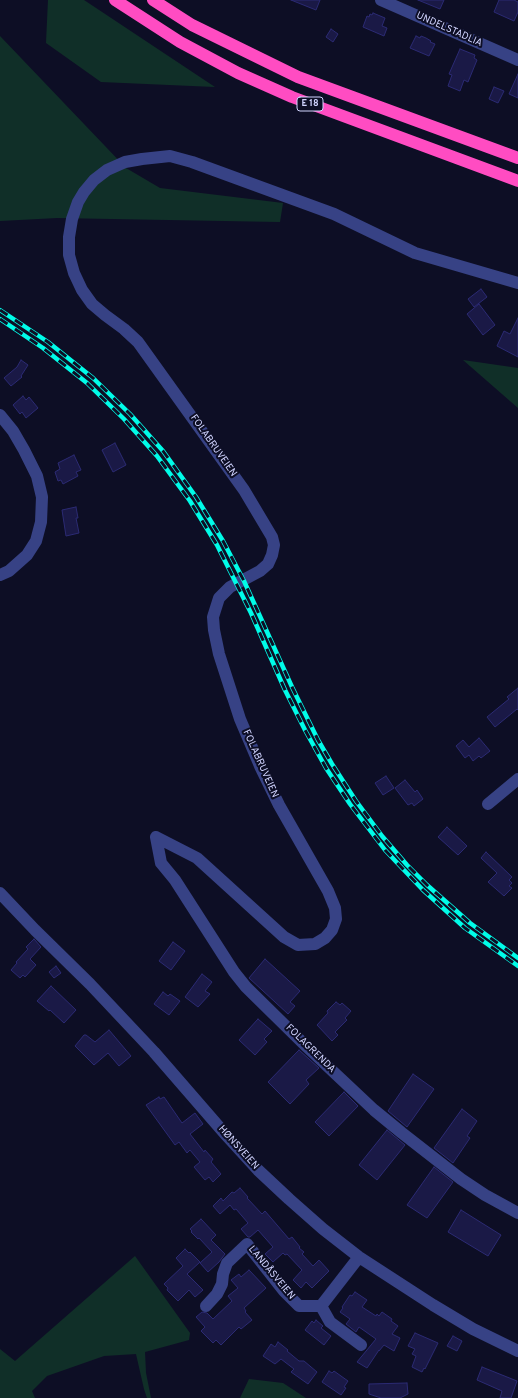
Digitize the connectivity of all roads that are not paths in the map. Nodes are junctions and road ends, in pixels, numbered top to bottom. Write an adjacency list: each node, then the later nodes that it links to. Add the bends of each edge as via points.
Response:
1 (115, 0): 6 (highway, E 18, via 180,42 238,73 292,97)
2 (153, 0): 5 (highway, E 18, via 192,25 298,77)
3 (381, 0): 4 (street, UNDELSTADLIA)
4 (518, 60)
5 (518, 158)
6 (518, 181)
7 (518, 283): 12 (street, FOLABRUVEIEN, via 415,253 334,214 170,156 124,162 107,170 84,192 72,219 69,237 69,255 82,290 92,304 138,342 244,490 273,541 268,564 230,587 219,598 213,617 214,630 240,719 260,766 335,908 336,919 332,930 315,944 298,945 284,937 197,858)
8 (0, 415): 9 (street, via 24,450 37,476 42,497 41,522 36,540 27,555 9,571)
9 (0, 575)
10 (518, 779): 11 (street)
11 (488, 804)
12 (156, 837): 14 (street, FOLAGRENDA, via 161,863 246,987 364,1100 407,1137 460,1179)
13 (0, 893): 15 (street, HØNSVEIEN, via 154,1052 258,1170 323,1229)
14 (518, 1213)
15 (360, 1257): 17 (street); 19 (street, HØNSVEIEN, via 460,1321)
16 (206, 1306): 17 (street, LANDÅSVEIEN, via 222,1284 227,1263 247,1244 299,1306)
17 (321, 1306): 18 (street, via 330,1322)
18 (361, 1345)
19 (518, 1351)

